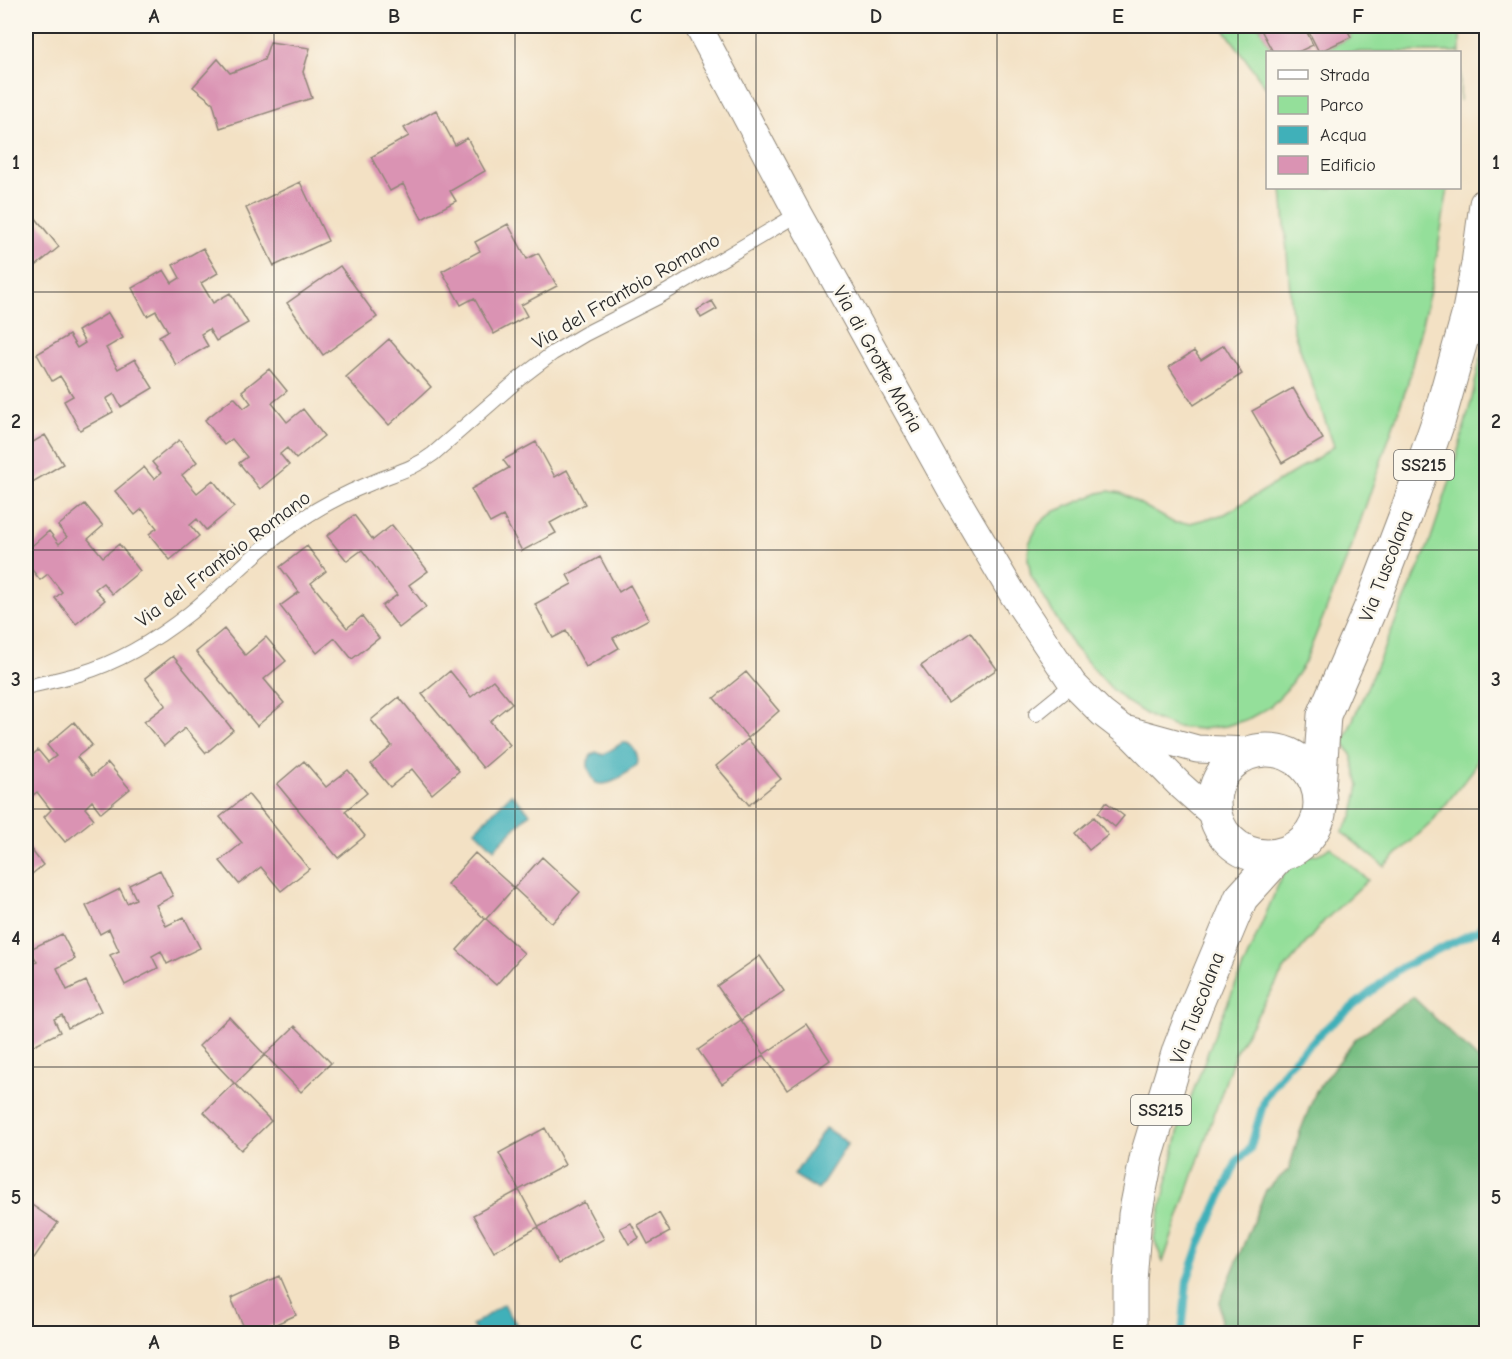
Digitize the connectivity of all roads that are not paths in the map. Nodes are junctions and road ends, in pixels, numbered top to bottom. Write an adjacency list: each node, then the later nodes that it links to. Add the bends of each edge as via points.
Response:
1 (698, 26): 3 (street, Via di Grotte Maria)
2 (1486, 204): 7 (main road, Via Tuscolana / SS215, via 1468,315 1439,418 1406,517)
3 (798, 214): 4 (street, Via di Grotte Maria, via 971,525); 5 (lane, Via del Frantoio Romano, via 658,297 553,353 425,460 349,492 298,522 153,639 102,666)
4 (1073, 684): 6 (lane); 8 (street, Via di Grotte Maria)
5 (26, 687)
6 (1036, 714)
7 (1324, 715): 9 (main road); 10 (main road, Via Tuscolana)
8 (1124, 729): 9 (street, via 1197,749); 11 (street, Via di Grotte Maria)
9 (1257, 750): 10 (main road, via 1295,757 1310,770); 11 (main road, via 1232,762 1219,780 1214,801)
10 (1319, 789): 12 (main road, via 1320,810 1313,830 1299,846)
11 (1219, 825): 12 (main road, via 1239,848 1259,856); 13 (main road)
12 (1280, 855): 13 (main road, Via Tuscolana)
13 (1241, 898): 14 (main road, Via Tuscolana / SS215, via 1179,1050 1147,1155 1131,1247)
14 (1130, 1334)

